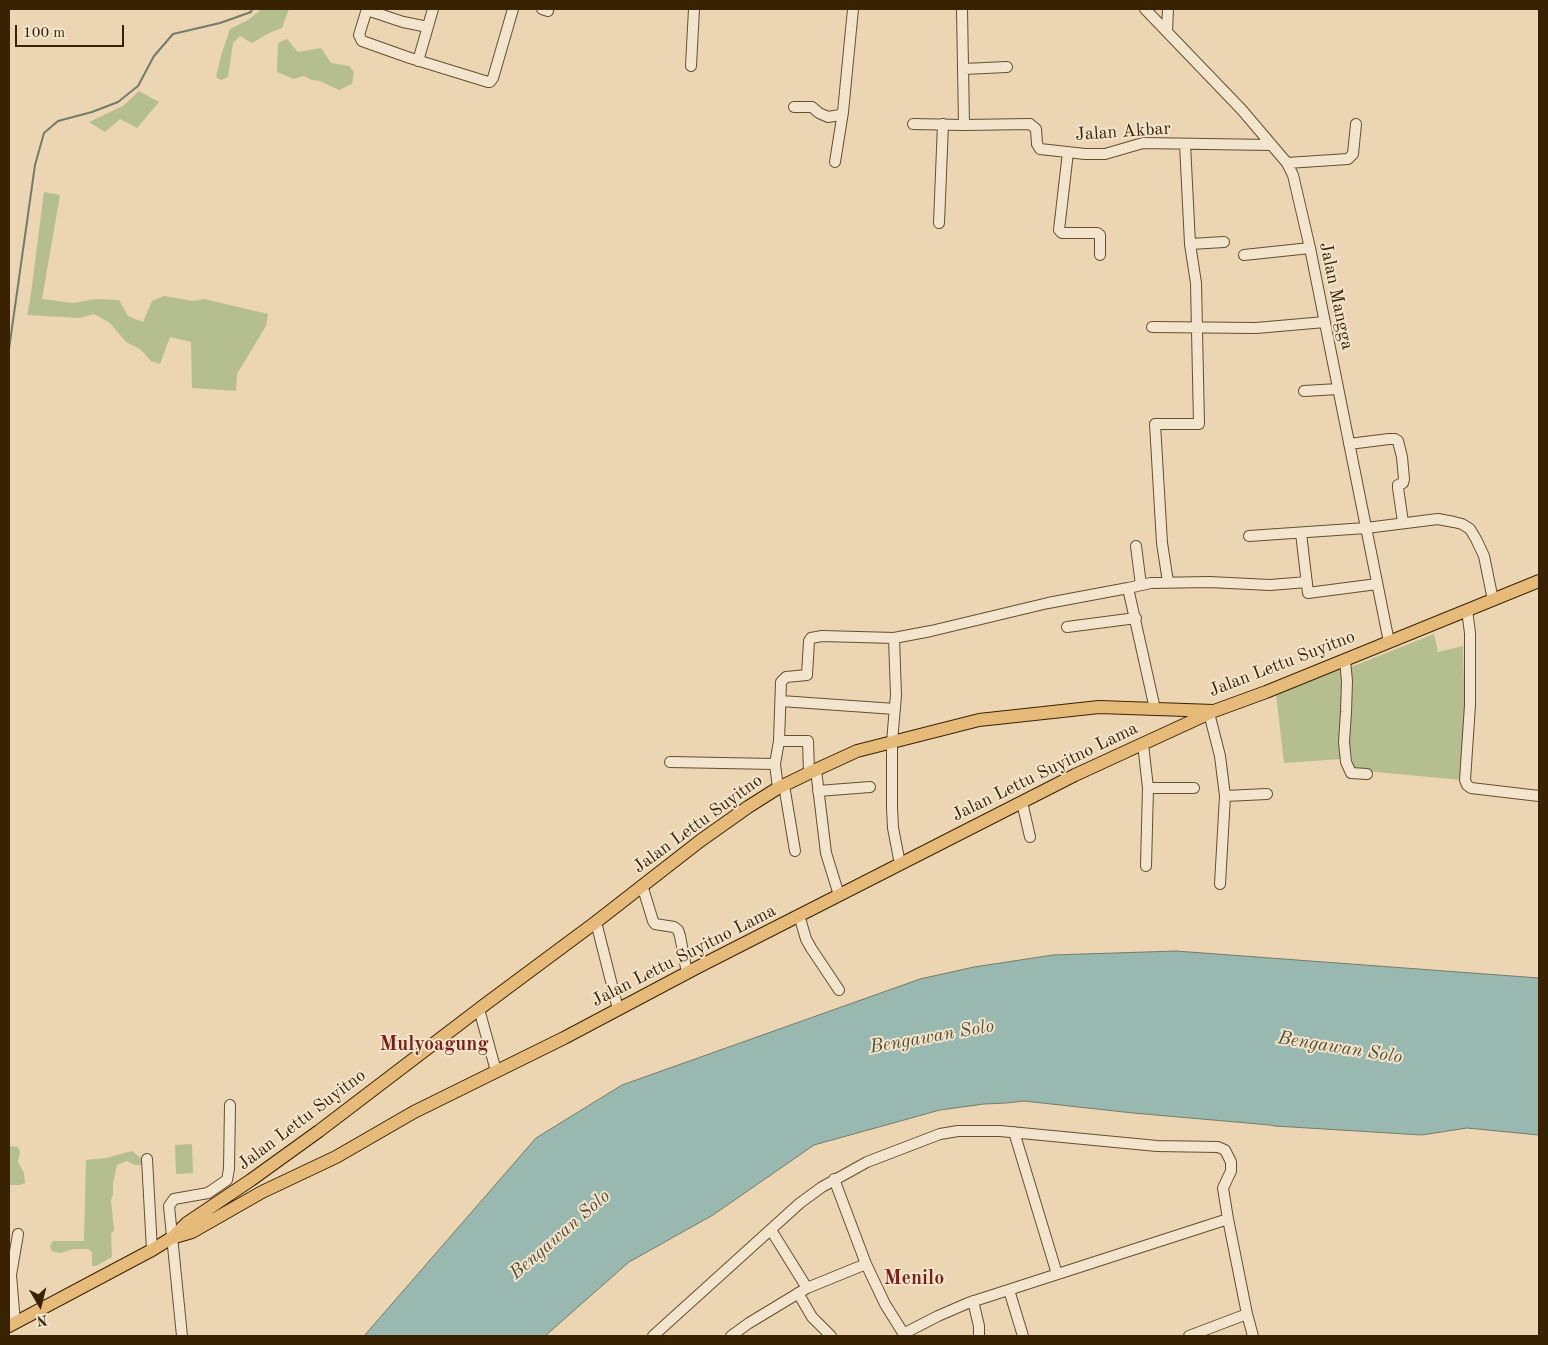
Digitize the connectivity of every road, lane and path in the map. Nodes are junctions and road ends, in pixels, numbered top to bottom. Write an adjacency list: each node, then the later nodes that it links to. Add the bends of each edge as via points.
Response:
1 (367, 9): 9 (street, via 402,22); 11 (street, via 359,35 362,40)
2 (433, 9): 9 (street)
3 (513, 9): 11 (street, via 490,82)
4 (694, 9): 12 (street)
5 (853, 9): 16 (street)
6 (962, 9): 14 (street)
7 (1145, 9): 10 (street, Jalan Mangga)
8 (1168, 9): 10 (street)
9 (428, 27): 11 (street)
10 (1168, 32): 22 (street, Jalan Mangga)
11 (418, 61)
12 (691, 66)
13 (1007, 66): 14 (street)
14 (963, 69): 20 (street)
15 (794, 107): 16 (street, via 812,107 828,117)
16 (843, 112): 24 (street)
17 (913, 124): 18 (street)
18 (943, 124): 20 (street); 26 (street)
19 (1356, 124): 25 (street, via 1353,154 1348,159)
20 (964, 125): 23 (street, Jalan Akbar, via 1030,124 1036,129 1040,149)
21 (1186, 144): 22 (street, Jalan Akbar); 23 (street, Jalan Akbar, via 1142,143 1105,154); 28 (street)
22 (1271, 145): 25 (street, Jalan Mangga)
23 (1068, 152): 30 (street, via 1059,230 1062,233 1097,233 1100,235)
24 (835, 162)
25 (1287, 163): 29 (street, Jalan Mangga, via 1293,175)
26 (939, 223)
27 (1224, 242): 28 (street)
28 (1190, 244): 33 (street, via 1196,272)
29 (1310, 248): 31 (street); 32 (street, Jalan Mangga)
30 (1100, 255)
31 (1244, 255)
32 (1325, 322): 33 (street, via 1256,328); 35 (street, Jalan Mangga)
33 (1197, 326): 34 (street); 44 (street, via 1199,424 1155,424 1160,516)
34 (1152, 327)
35 (1338, 389): 36 (street); 37 (street, Jalan Mangga)
36 (1304, 392)
37 (1350, 444): 38 (street, via 1389,439 1398,441 1404,479 1398,485); 39 (street, Jalan Mangga)
38 (1403, 522): 39 (street); 49 (street, via 1438,519 1470,529 1484,556)
39 (1366, 528): 40 (street); 46 (street, Jalan Mangga)
40 (1301, 533): 41 (street); 45 (street)
41 (1249, 536)
42 (1136, 546): 47 (street)
43 (1539, 581): 49 (main road, Jalan Lettu Suyitno)
44 (1168, 582): 45 (street, via 1270,585); 47 (street)
45 (1307, 582): 46 (street, via 1308,592)
46 (1377, 584): 54 (street, Jalan Mangga)
47 (1141, 585): 48 (street)
48 (1128, 588): 51 (street); 53 (street)
49 (1493, 600): 50 (main road, Jalan Lettu Suyitno)
50 (1467, 610): 54 (main road, Jalan Lettu Suyitno); 76 (street, via 1470,705 1465,780 1471,788)
51 (1136, 618): 52 (street); 58 (street)
52 (1067, 627)
53 (894, 638): 56 (street, via 811,638 807,675 783,678); 57 (street)
54 (1389, 642): 55 (main road, Jalan Lettu Suyitno)
55 (1345, 660): 60 (main road, Jalan Lettu Suyitno); 68 (street, via 1346,762 1351,773)
56 (781, 701): 57 (street); 62 (street)
57 (895, 709): 63 (street)
58 (1155, 709): 59 (main road, Jalan Lettu Suyitno); 63 (main road, Jalan Lettu Suyitno, via 1099,707 979,720)
59 (1178, 710): 60 (main road, Jalan Lettu Suyitno); 61 (main road, via 1185,714 1187,720)
60 (1212, 712): 61 (main road, Jalan Lettu Suyitno Lama); 75 (street)
61 (1180, 727): 64 (main road, Jalan Lettu Suyitno Lama)
62 (779, 741): 66 (street); 67 (street, via 808,741)
63 (892, 742): 67 (main road, Jalan Lettu Suyitno, via 857,752); 80 (street, via 893,828)
64 (1143, 744): 71 (street); 77 (main road, Jalan Lettu Suyitno Lama)
65 (670, 762): 66 (street)
66 (775, 764): 69 (street)
67 (812, 772): 69 (main road, Jalan Lettu Suyitno); 73 (street)
68 (1367, 774)
69 (781, 787): 79 (street); 83 (main road, Jalan Lettu Suyitno, via 708,835)
70 (870, 787): 73 (street)
71 (1148, 788): 72 (street); 81 (street)
72 (1194, 788)
73 (818, 791): 84 (street, via 826,853)
74 (1267, 794): 75 (street)
75 (1225, 796): 82 (street)
76 (1539, 796)
77 (1022, 802): 78 (street); 80 (main road, Jalan Lettu Suyitno Lama)
78 (1030, 838)
79 (795, 851)
80 (900, 864): 84 (main road, Jalan Lettu Suyitno Lama)
81 (1146, 866)
82 (1220, 884)
83 (642, 885): 86 (main road, Jalan Lettu Suyitno); 87 (street, via 652,921 678,930)
84 (839, 895): 85 (main road, Jalan Lettu Suyitno Lama)
85 (799, 916): 87 (main road, Jalan Lettu Suyitno Lama); 88 (street, via 806,939)
86 (596, 922): 89 (main road, Jalan Lettu Suyitno); 90 (street)
87 (687, 973): 90 (main road, Jalan Lettu Suyitno Lama)
88 (839, 990)
89 (479, 1009): 91 (street); 96 (main road, Jalan Lettu Suyitno)
90 (618, 1009): 91 (main road, Jalan Lettu Suyitno Lama)
91 (496, 1072): 97 (main road, Jalan Lettu Suyitno Lama, via 414,1112 336,1158)
92 (230, 1105): 101 (street, via 227,1180 208,1193 172,1201 169,1211)
93 (1014, 1132): 95 (street, via 958,1131 940,1134 867,1162); 98 (street, via 1157,1146 1218,1147 1225,1150 1230,1162 1231,1171 1223,1188); 104 (street)
94 (147, 1159): 102 (street)
95 (834, 1179): 99 (street); 103 (street)
96 (251, 1180): 97 (main road, via 255,1191); 101 (main road, Jalan Lettu Suyitno)
97 (262, 1192): 101 (main road, Jalan Lettu Suyitno Lama, via 192,1232)
98 (1228, 1219): 104 (street); 110 (street)
99 (771, 1230): 106 (street); 114 (street)
100 (18, 1234): 105 (street)
101 (173, 1237): 102 (main road, Jalan Lettu Suyitno); 113 (street)
102 (152, 1250): 111 (main road, Jalan Lettu Suyitno)
103 (866, 1264): 106 (street); 112 (street)
104 (1057, 1274): 107 (street)
105 (10, 1275): 111 (street)
106 (807, 1288): 108 (street)
107 (1009, 1290): 109 (street); 118 (street)
108 (798, 1293): 115 (street); 116 (street, via 812,1317)
109 (973, 1302): 112 (street); 117 (street)
110 (1247, 1314): 119 (street); 120 (street)
111 (12, 1324)
112 (904, 1335)
113 (182, 1336)
114 (653, 1336)
115 (731, 1336)
116 (831, 1336)
117 (979, 1336)
118 (1023, 1336)
119 (1189, 1336)
120 (1253, 1336)

